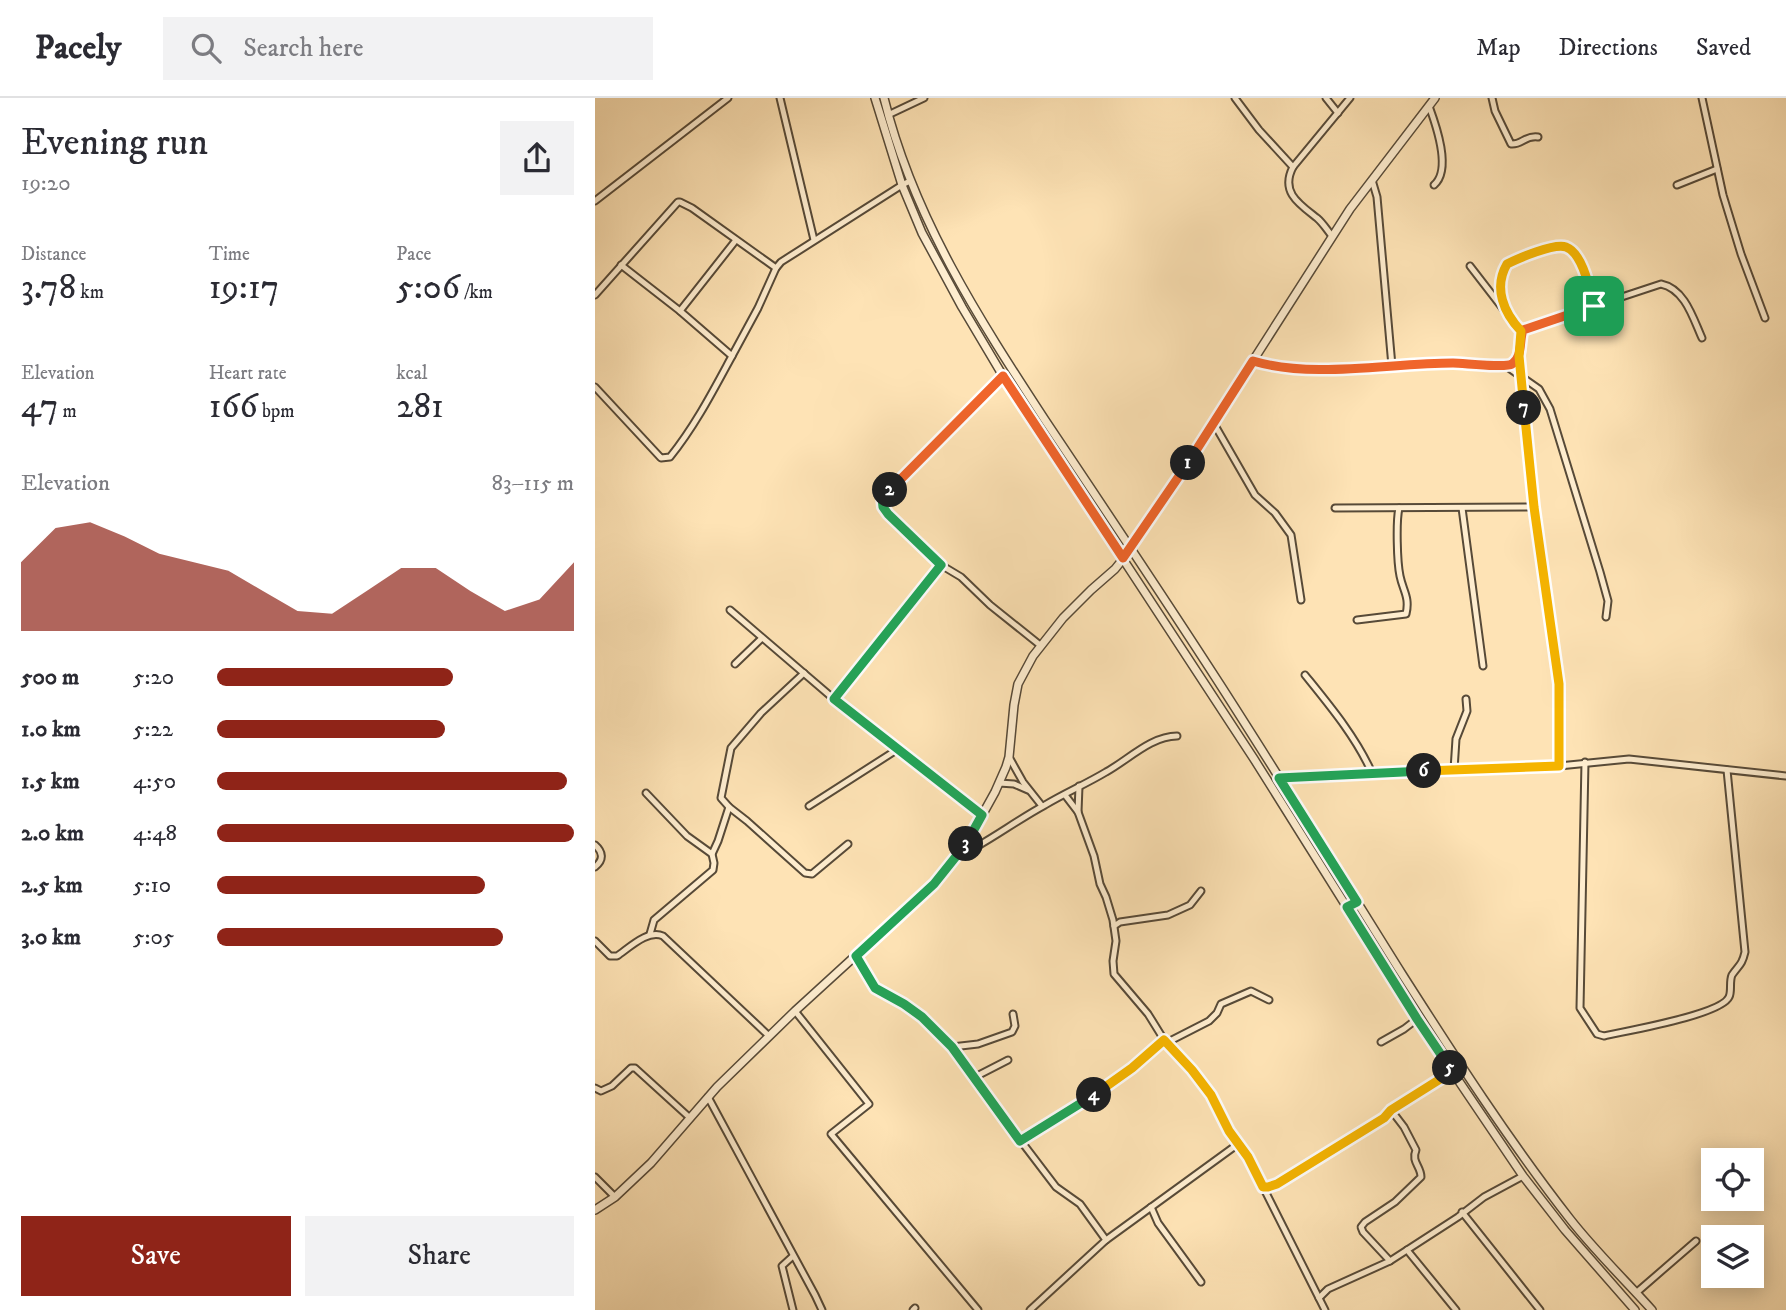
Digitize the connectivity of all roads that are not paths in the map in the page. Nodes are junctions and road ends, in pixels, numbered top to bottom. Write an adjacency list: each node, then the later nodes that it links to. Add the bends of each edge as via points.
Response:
1 (728, 98): 23 (street)
2 (780, 98): 26 (street)
3 (875, 98): 20 (street)
4 (884, 98): 14 (street)
5 (924, 98): 14 (street)
6 (1235, 98): 16 (street)
7 (1326, 98): 13 (street)
8 (1350, 98): 13 (street)
9 (1435, 98): 12 (street)
10 (1492, 98): 15 (street, via 1511,144)
11 (1702, 98): 17 (street)
12 (1429, 106): 18 (street); 22 (street, via 1443,160 1441,177)
13 (1338, 113): 16 (street)
14 (888, 115): 19 (street)
15 (1538, 137)
16 (1293, 167): 24 (street, via 1288,180 1293,197)
17 (1717, 169): 21 (street); 34 (street)
18 (1372, 180): 24 (street); 40 (street)
19 (910, 181): 20 (street); 50 (street, via 991,338)
20 (902, 185): 26 (street); 43 (street, via 950,286)
21 (1678, 185)
22 (1434, 186)
23 (595, 201)
24 (1332, 236): 39 (street)
25 (736, 240): 27 (street, via 681,202); 29 (street); 32 (street)
26 (814, 240): 29 (street)
27 (621, 265): 30 (street); 32 (street)
28 (1470, 266): 33 (street)
29 (776, 268): 37 (street)
30 (595, 295)
31 (1594, 306): 33 (street, via 1580,262 1569,248 1560,247 1507,264 1500,286); 35 (street); 36 (street, via 1665,284 1684,301)
32 (680, 312): 37 (street)
33 (1506, 312): 35 (street)
34 (1765, 318)
35 (1521, 331): 38 (street)
36 (1702, 338)
37 (732, 356): 44 (street, via 688,434 666,459)
38 (1519, 356): 41 (street); 42 (street)
39 (1253, 361): 40 (street, via 1323,369); 45 (street)
40 (1392, 366): 41 (street)
41 (1506, 366): 42 (street)
42 (1521, 375): 46 (street); 55 (street, via 1539,389 1550,409 1608,601)
43 (1003, 376): 51 (street); 52 (street, via 882,498 888,514)
44 (595, 387)
45 (1213, 422): 50 (street); 53 (street, via 1255,495 1291,535)
46 (1534, 507): 49 (street); 69 (street, via 1559,684)
47 (1335, 508): 48 (street)
48 (1399, 508): 49 (street); 56 (street, via 1398,566 1408,598 1406,614)
49 (1462, 508): 60 (street)
50 (1130, 548): 51 (street); 74 (street)
51 (1123, 558): 58 (street); 92 (street)
52 (941, 565): 58 (street); 63 (street)
53 (1301, 600)
54 (730, 610): 57 (street)
55 (1607, 617)
56 (1357, 620)
57 (762, 638): 59 (street); 61 (street)
58 (1041, 645): 67 (street, via 1018,684)
59 (735, 664)
60 (1483, 666)
61 (804, 673): 63 (street); 82 (street, via 731,748 721,798)
62 (1305, 675): 72 (street, via 1342,722)
63 (834, 699): 66 (street)
64 (1466, 699): 70 (street, via 1468,711 1456,739)
65 (1177, 736): 76 (street, via 1156,740)
66 (898, 749): 80 (street); 84 (street)
67 (1009, 757): 75 (street); 77 (street)
68 (1585, 762): 69 (street); 71 (street, via 1629,759); 71 (street, via 1580,1008 1597,1034 1604,1036 1703,1013 1729,998 1731,976 1745,952)
69 (1559, 766): 70 (street)
70 (1454, 770): 72 (street)
71 (1727, 770): 73 (street)
72 (1372, 774): 74 (street)
73 (1786, 776)
74 (1279, 778): 91 (street)
75 (999, 783): 77 (street); 84 (street)
76 (1079, 786): 79 (street); 83 (street)
77 (1028, 790): 81 (street)
78 (646, 793): 88 (street, via 687,836)
79 (1065, 794): 81 (street); 83 (street)
80 (809, 806)
81 (1042, 806): 87 (street, via 976,847)
82 (729, 807): 85 (street, via 805,873 811,874); 88 (street)
83 (1078, 812): 93 (street)
84 (982, 815): 87 (street)
85 (848, 844)
86 (595, 845): 89 (street, via 602,856)
87 (964, 848): 98 (street, via 934,884)
88 (712, 854): 96 (street, via 713,870 654,920)
89 (595, 867)
90 (1201, 891): 94 (street, via 1190,905 1168,915)
91 (1357, 902): 92 (street); 128 (street, via 1526,1160 1573,1223)
92 (1347, 907): 102 (street)
93 (1113, 918): 94 (street); 95 (street)
94 (1120, 922): 95 (street)
95 (1114, 926): 104 (street, via 1114,974)
96 (650, 934): 97 (street, via 610,957); 103 (street, via 663,936)
97 (595, 941)
98 (856, 956): 100 (street); 106 (street, via 875,988 922,1017)
99 (1269, 1000): 104 (street, via 1245,993 1221,1004 1209,1021)
100 (795, 1012): 103 (street); 137 (street, via 869,1104 831,1134)
101 (1013, 1014): 106 (street, via 1012,1032)
102 (1417, 1019): 105 (street); 108 (street)
103 (769, 1036): 111 (street)
104 (1165, 1042): 114 (street, via 1079,1106); 115 (street, via 1211,1095)
105 (1381, 1042)
106 (952, 1047): 109 (street)
107 (1008, 1060): 109 (street)
108 (1453, 1071): 112 (street); 116 (street)
109 (973, 1078): 114 (street)
110 (595, 1088): 113 (street, via 608,1089 635,1068)
111 (708, 1097): 113 (street); 126 (street)
112 (1391, 1110): 118 (street, via 1277,1184); 127 (street, via 1416,1150 1413,1156 1421,1177 1361,1227)
113 (690, 1118): 119 (street)
114 (1020, 1141): 123 (street, via 1056,1186 1080,1204)
115 (1238, 1143): 118 (street); 120 (street)
116 (1523, 1176): 122 (street); 129 (street)
117 (595, 1177): 119 (street)
118 (1263, 1187): 131 (street)
119 (615, 1197): 121 (street)
120 (1151, 1207): 123 (street); 130 (street)
121 (595, 1210)
122 (1462, 1212): 125 (street); 141 (street)
123 (1106, 1240): 138 (street)
124 (1696, 1241): 133 (street)
125 (1407, 1250): 127 (street); 140 (street)
126 (793, 1256): 135 (street, via 782,1266); 136 (street)
127 (1390, 1261): 132 (street)
128 (1619, 1273): 129 (street); 133 (street)
129 (1609, 1281): 142 (street)
130 (1201, 1282)
131 (1315, 1287): 132 (street); 134 (street)
132 (1328, 1289): 134 (street)
133 (1636, 1293): 143 (street)
134 (1319, 1298): 139 (street)
135 (793, 1310)
136 (822, 1310)
137 (978, 1310)
138 (1030, 1310)
139 (1325, 1310)
140 (1456, 1310)
141 (1540, 1310)
142 (1635, 1310)
143 (1652, 1310)

